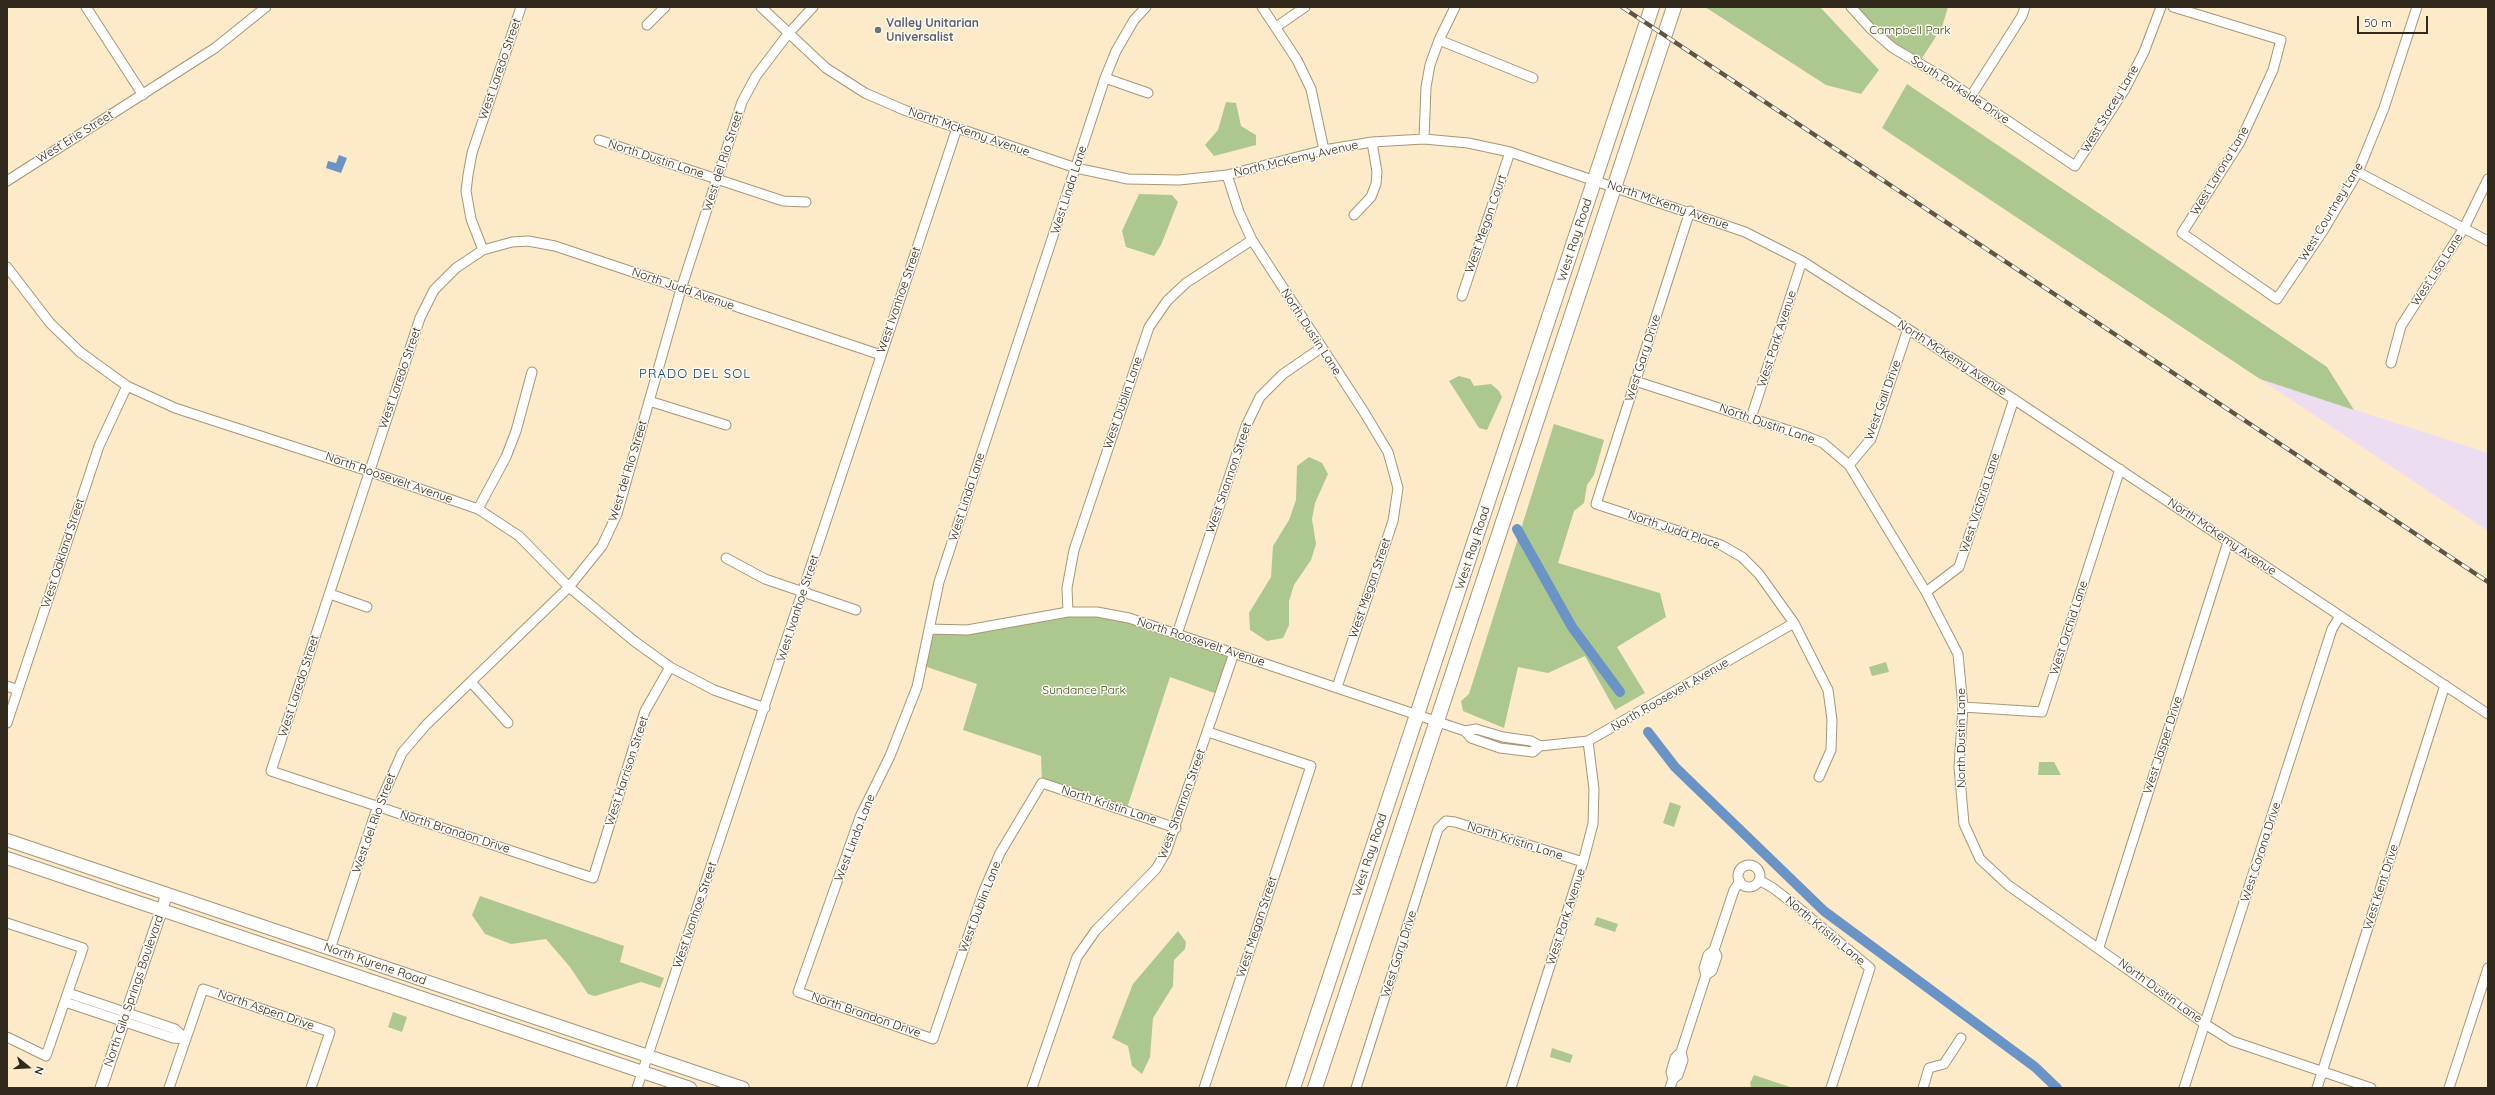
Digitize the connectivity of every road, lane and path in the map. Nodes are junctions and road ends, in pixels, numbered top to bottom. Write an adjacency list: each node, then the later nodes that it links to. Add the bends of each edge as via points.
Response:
1 (86, 7): 25 (street)
2 (266, 7): 25 (street, via 215,48)
3 (521, 7): 48 (street, West Laredo Street, via 472,153 468,175 466,191 471,219)
4 (665, 7): 18 (street)
5 (761, 7): 20 (street, North McKemy Avenue)
6 (813, 7): 20 (street, West del Rio Street)
7 (1146, 7): 22 (street, West Linda Lane, via 1134,20 1116,51)
8 (1262, 7): 19 (street)
9 (1305, 7): 19 (street)
10 (1455, 7): 21 (street)
11 (1652, 7): 39 (main road, West Ray Road)
12 (1674, 7): 41 (main road, West Ray Road)
13 (1851, 7): 26 (street, South Parkside Drive, via 1893,48)
14 (2025, 7): 26 (street, via 2022,16)
15 (2161, 7): 33 (street, West Stacey Lane, via 2144,52 2125,89)
16 (2174, 7): 53 (street, West Larona Lane, via 2281,40 2273,70 2240,142 2182,233)
17 (2417, 7): 35 (street, West Courtney Lane, via 2384,108)
18 (647, 25)
19 (1276, 26): 31 (street, via 1311,89)
20 (788, 34): 27 (street, North McKemy Avenue, via 826,68 865,93 904,110); 37 (street, West del Rio Street, via 756,76 742,102)
21 (1439, 40): 23 (street); 28 (street, via 1426,87)
22 (1105, 78): 24 (street); 34 (street, West Linda Lane)
23 (1533, 78)
24 (1148, 93)
25 (144, 95): 40 (street, West Erie Street)
26 (1971, 96): 33 (street, South Parkside Drive)
27 (957, 128): 34 (street, North McKemy Avenue); 56 (street, West Ivanhoe Street)
28 (1424, 139): 30 (street, North McKemy Avenue); 32 (street, North McKemy Avenue, via 1468,143)
29 (599, 140): 37 (street, North Dustin Lane)
30 (1372, 142): 31 (street, North McKemy Avenue); 44 (street, via 1377,172 1376,184 1371,197)
31 (1324, 150): 36 (street, North McKemy Avenue)
32 (1510, 152): 39 (street, North McKemy Avenue); 52 (street, West Megan Court)
33 (2075, 166)
34 (1076, 168): 36 (street, North McKemy Avenue, via 1128,179 1156,181); 82 (street, West Linda Lane, via 939,582)
35 (2358, 172): 45 (street); 53 (street, West Courtney Lane)
36 (1227, 175): 46 (street, North Dustin Lane, via 1239,212)
37 (717, 179): 42 (street, North Dustin Lane, via 783,201); 51 (street, West del Rio Street)
38 (2488, 179): 45 (street, West Lisa Lane)
39 (1595, 180): 41 (street, North McKemy Avenue); 93 (main road, West Ray Road)
40 (7, 181)
41 (1615, 186): 43 (street, North McKemy Avenue); 95 (main road, West Ray Road)
42 (806, 202)
43 (1690, 211): 49 (street, North McKemy Avenue, via 1745,232); 59 (street, West Gary Drive)
44 (1354, 215)
45 (2464, 228): 47 (street); 57 (street, West Lisa Lane, via 2401,326)
46 (1252, 240): 55 (street, North Dustin Lane); 79 (street, West Dublin Lane, via 1186,283 1167,301 1148,327 1074,550 1067,588)
47 (2488, 241)
48 (483, 250): 51 (street, North Judd Avenue, via 512,242 528,241 555,246); 67 (street, West Laredo Street, via 456,268 434,290 420,318)
49 (1802, 261): 54 (street, North McKemy Avenue); 63 (street, West Park Avenue)
50 (7, 267): 60 (street, North Roosevelt Avenue, via 50,323 80,352)
51 (681, 289): 56 (street, North Judd Avenue); 62 (street, West del Rio Street)
52 (1462, 296)
53 (2277, 300)
54 (1908, 329): 61 (street, North McKemy Avenue); 65 (street, West Gail Drive, via 1872,440)
55 (1321, 348): 68 (street, North Dustin Lane, via 1388,452); 83 (street, West Shannon Street, via 1283,374 1260,396 1246,426)
56 (881, 354): 74 (street, West Ivanhoe Street)
57 (2391, 363)
58 (532, 372): 70 (street, via 506,457)
59 (1635, 381): 63 (street, North Dustin Lane); 69 (street, West Gary Drive)
60 (126, 386): 67 (street, North Roosevelt Avenue, via 175,408); 90 (street, West Oakland Street, via 99,446)
61 (2014, 399): 66 (street, North McKemy Avenue); 75 (street, West Victoria Lane, via 1959,567)
62 (649, 401): 64 (street); 73 (street, West del Rio Street, via 617,514 602,546)
63 (1751, 418): 65 (street, North Dustin Lane, via 1822,443)
64 (726, 425)
65 (1849, 465): 75 (street, North Dustin Lane)
66 (2120, 469): 71 (street, North McKemy Avenue); 91 (street, West Orchid Lane, via 2042,712)
67 (368, 470): 70 (street, North Roosevelt Avenue); 76 (street, West Laredo Street)
68 (1398, 488): 89 (street, West Megan Street, via 1393,521)
69 (1596, 504): 81 (street, North Judd Place, via 1721,545 1742,557 1759,574)
70 (478, 509): 73 (street, North Roosevelt Avenue, via 519,536)
71 (2228, 542): 80 (street, North McKemy Avenue); 115 (street, West Jasper Drive)
72 (726, 558): 74 (street, via 764,579)
73 (569, 587): 85 (street, North Roosevelt Avenue); 86 (street, West del Rio Street)
74 (803, 592): 78 (street); 92 (street, West Ivanhoe Street)
75 (1926, 592): 91 (street, North Dustin Lane, via 1958,654)
76 (330, 594): 77 (street); 100 (street, West Laredo Street)
77 (367, 607)
78 (856, 610)
79 (1068, 612): 82 (street, North Roosevelt Avenue, via 967,630); 83 (street, North Roosevelt Avenue, via 1097,612 1122,617)
80 (2340, 616): 87 (street, North McKemy Avenue); 122 (street, West Corona Drive, via 2332,629)
81 (1794, 623): 99 (street, North Roosevelt Avenue); 101 (street, North Judd Place, via 1828,690 1832,720 1831,750)
82 (929, 629): 119 (street, West Linda Lane, via 917,687 890,756 860,817)
83 (1177, 634): 84 (street, North Roosevelt Avenue)
84 (1234, 652): 89 (street, North Roosevelt Avenue); 98 (street, West Shannon Street)
85 (670, 667): 92 (street, North Roosevelt Avenue, via 714,690); 109 (street, West Harrison Street, via 645,712)
86 (471, 682): 96 (street); 103 (street, West del Rio Street, via 426,725 402,753)
87 (2445, 685): 94 (street, North McKemy Avenue); 128 (street, West Kent Drive)
88 (7, 686): 90 (street)
89 (1337, 687): 93 (street, North Roosevelt Avenue)
90 (18, 690): 97 (street, West Oakland Street)
91 (1963, 707): 115 (street, North Dustin Lane, via 1959,768 1964,824 1980,859 2008,885)
92 (765, 708): 127 (street, West Ivanhoe Street)
93 (1417, 714): 95 (street, North Roosevelt Avenue); 138 (main road, West Ray Road)
94 (2488, 714)
95 (1437, 720): 99 (street, North Roosevelt Avenue, via 1465,731 1476,729 1503,737 1531,741 1540,746); 139 (main road, West Ray Road)
96 (508, 722)
97 (7, 723)
98 (1208, 732): 105 (street, West Shannon Street); 137 (street, West Megan Street, via 1311,766)
99 (1588, 741): 108 (street, West Park Avenue, via 1594,789 1593,824)
100 (271, 771): 103 (street, North Brandon Drive)
101 (1819, 777)
102 (1042, 783): 105 (street, North Kristin Lane); 124 (street, West Dublin Lane, via 1000,853 983,893)
103 (378, 806): 109 (street, North Brandon Drive); 116 (street, West del Rio Street)
104 (1446, 822): 108 (street, North Kristin Lane, via 1455,822); 140 (street, West Gary Drive, via 1438,829)
105 (1176, 828): 136 (street, West Shannon Street, via 1156,869 1096,930 1077,957)
106 (7, 840): 112 (main road, North Kyrene Road)
107 (7, 858): 113 (main road, North Kyrene Road)
108 (1583, 862): 141 (street, West Park Avenue)
109 (593, 878)
110 (1759, 880): 111 (street, via 1751,887); 111 (street, via 1758,870 1749,866 1740,871); 143 (street, North Kristin Lane, via 1795,905 1870,968)
111 (1740, 881): 142 (street, via 1734,890 1714,950 1717,956 1712,972 1706,975 1681,1052 1675,1058)
112 (168, 894): 113 (street, North Gila Springs Boulevard); 116 (main road, North Kyrene Road)
113 (162, 910): 121 (street, North Gila Springs Boulevard); 129 (main road, North Kyrene Road)
114 (7, 923): 120 (street, via 83,948)
115 (2099, 948): 122 (street, North Dustin Lane)
116 (330, 949): 127 (main road, North Kyrene Road)
117 (2488, 968): 118 (street)
118 (2485, 988): 148 (street)
119 (798, 992): 124 (street, North Brandon Drive)
120 (67, 997): 121 (street); 123 (street, via 46,1056)
121 (126, 1017): 126 (street, via 173,1038); 130 (street, North Gila Springs Boulevard)
122 (2205, 1024): 128 (street, North Dustin Lane, via 2232,1040); 145 (street, West Corona Drive)
123 (7, 1037)
124 (933, 1038)
125 (1961, 1038): 144 (street, via 1944,1064 1929,1068)
126 (186, 1039): 131 (street); 132 (street, North Aspen Drive, via 203,989 330,1032)
127 (648, 1056): 129 (street, West Ivanhoe Street); 135 (main road, North Kyrene Road)
128 (2322, 1071): 146 (street, West Kent Drive); 147 (street, North Dustin Lane)
129 (642, 1072): 133 (street, West Ivanhoe Street); 134 (main road, North Kyrene Road)
130 (102, 1088)
131 (169, 1088)
132 (311, 1088)
133 (637, 1088)
134 (690, 1088)
135 (743, 1088)
136 (1032, 1088)
137 (1204, 1088)
138 (1293, 1088)
139 (1315, 1088)
140 (1356, 1088)
141 (1511, 1088)
142 (1670, 1088)
143 (1831, 1088)
144 (1923, 1088)
145 (2184, 1088)
146 (2317, 1088)
147 (2371, 1088)
148 (2449, 1088)

